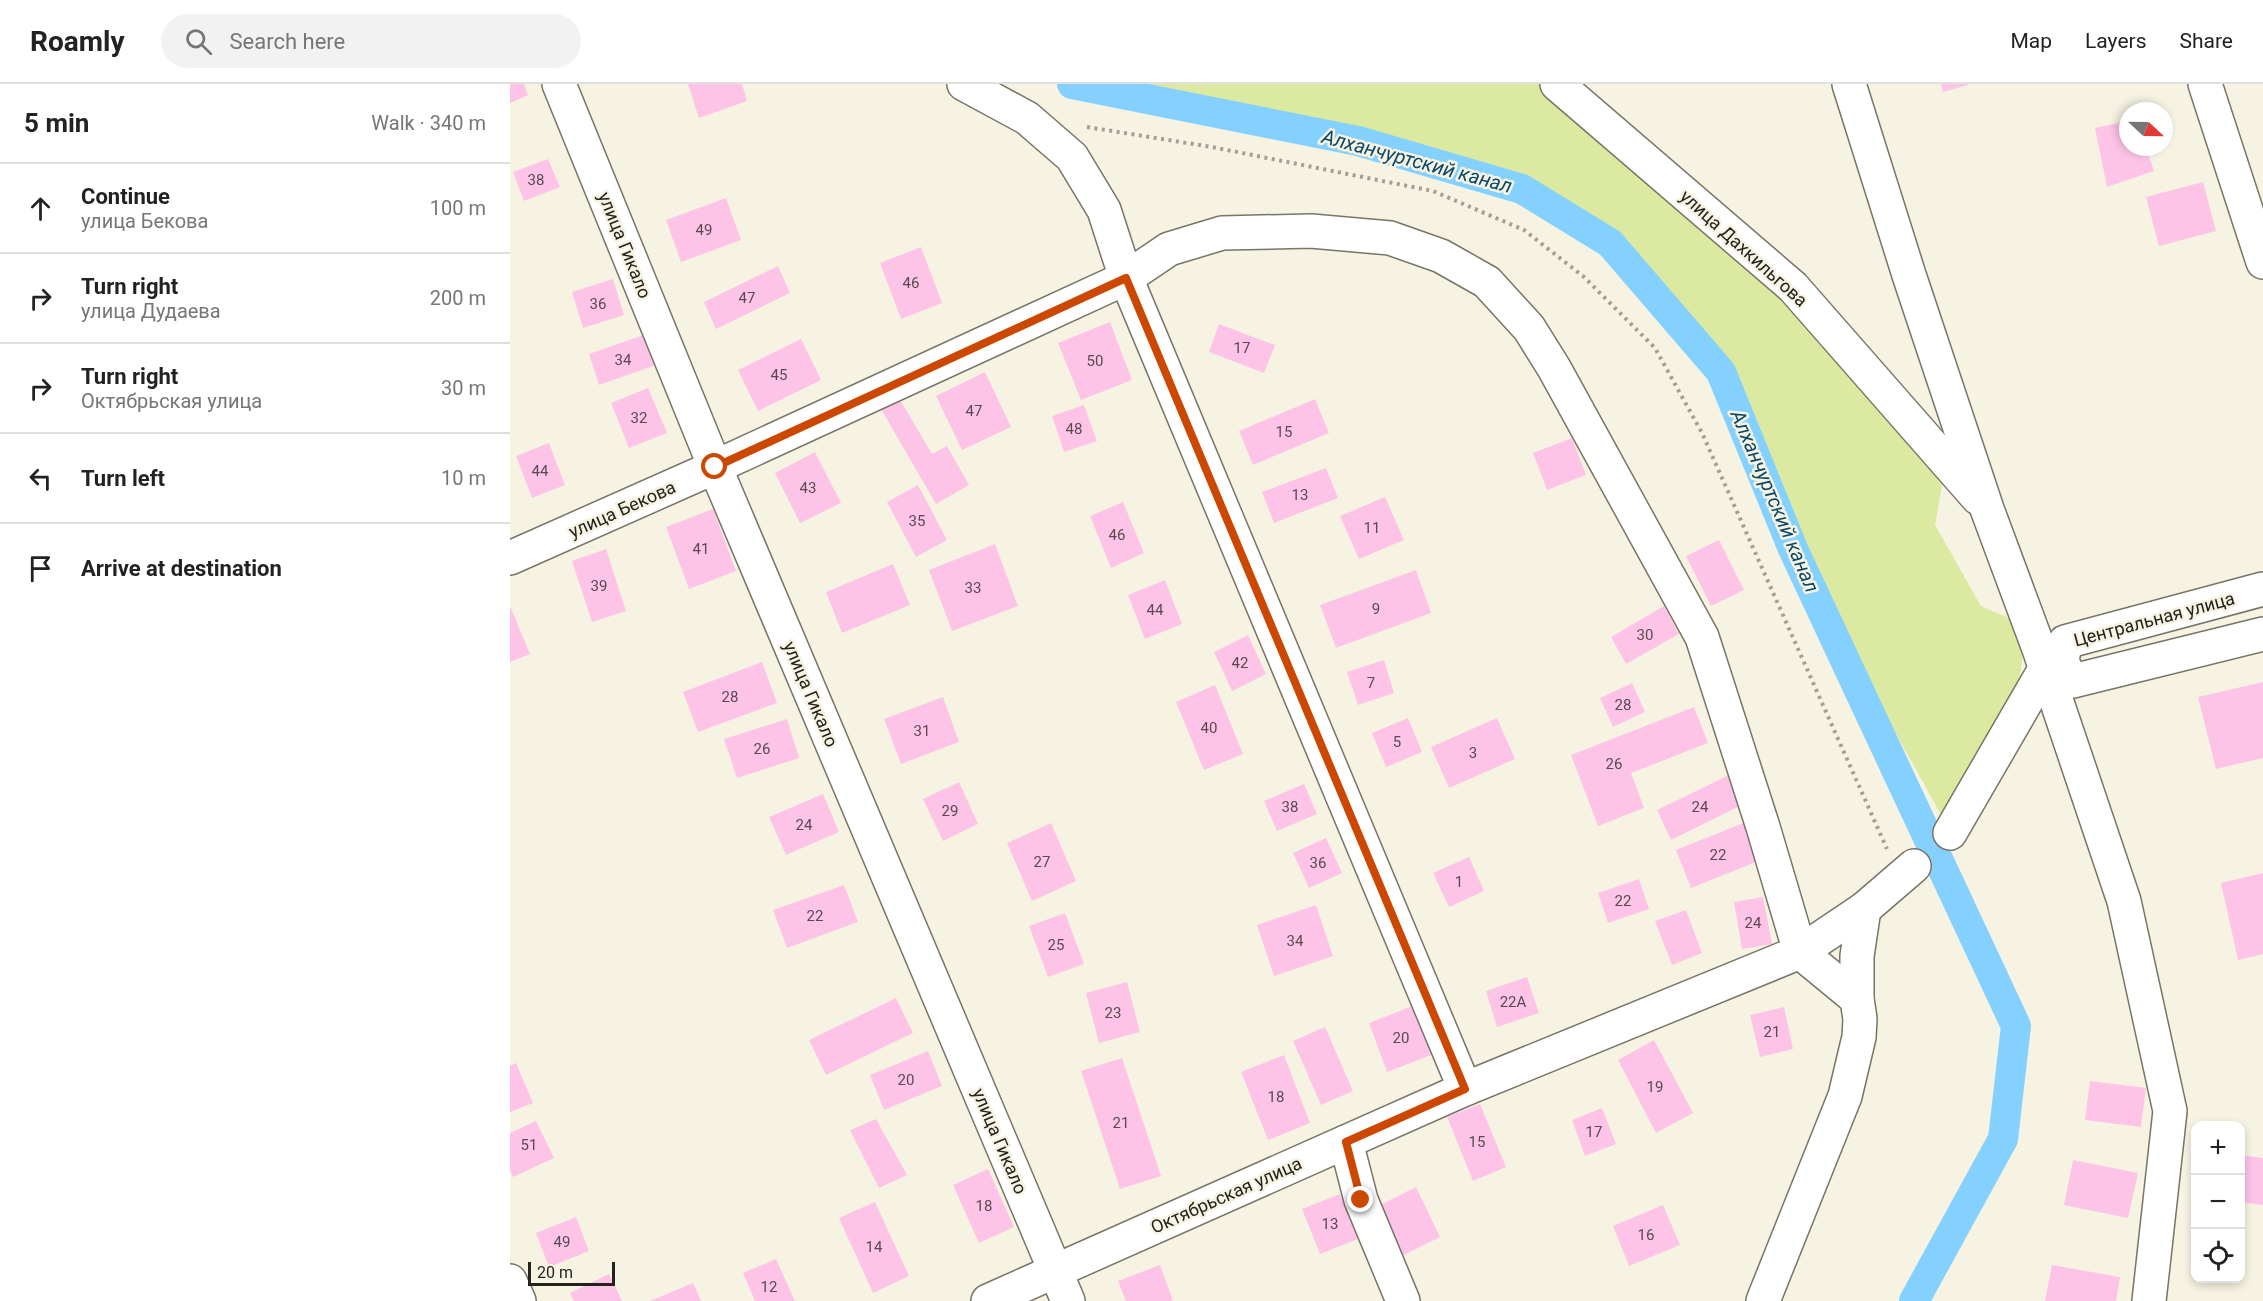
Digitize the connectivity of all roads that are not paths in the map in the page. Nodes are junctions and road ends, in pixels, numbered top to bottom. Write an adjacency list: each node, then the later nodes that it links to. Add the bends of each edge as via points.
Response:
1 (560, 84): 8 (street, улица Гикало)
2 (964, 84): 7 (street, via 1027,118 1072,157 1104,210)
3 (1557, 84): 9 (street, улица Дахкильгова, via 1793,287)
4 (1849, 84): 9 (street)
5 (2205, 84): 6 (street)
6 (2263, 262)
7 (1126, 278): 8 (street, улица Бекова); 17 (street, улица Бекова, via 1169,249 1222,233 1311,231 1390,238 1440,256 1487,282 1529,328 1554,368 1702,637); 19 (street)
8 (715, 467): 10 (street, улица Бекова); 21 (street, улица Гикало)
9 (1988, 509): 13 (street)
10 (510, 558)
11 (2263, 589): 13 (street, Центральная улица, via 2065,642)
12 (2263, 634): 13 (street, Центральная улица, via 2073,681)
13 (2054, 666): 14 (street); 28 (street, via 2124,901 2170,1111)
14 (1950, 833)
15 (1914, 866): 16 (street, Октябрьская улица)
16 (1864, 909): 17 (street, Октябрьская улица); 18 (street, via 1857,956)
17 (1800, 952): 18 (street); 19 (street, Октябрьская улица)
18 (1857, 999): 27 (street, via 1859,1037 1845,1096)
19 (1465, 1089): 20 (street, Октябрьская улица)
20 (1346, 1142): 21 (street, Октябрьская улица); 26 (street, via 1361,1200)
21 (1055, 1271): 24 (street, Октябрьская улица); 25 (street, улица Гикало)
22 (510, 1281): 23 (street)
23 (519, 1301)
24 (988, 1301)
25 (1068, 1301)
26 (1403, 1301)
27 (1763, 1301)
28 (2149, 1301)

